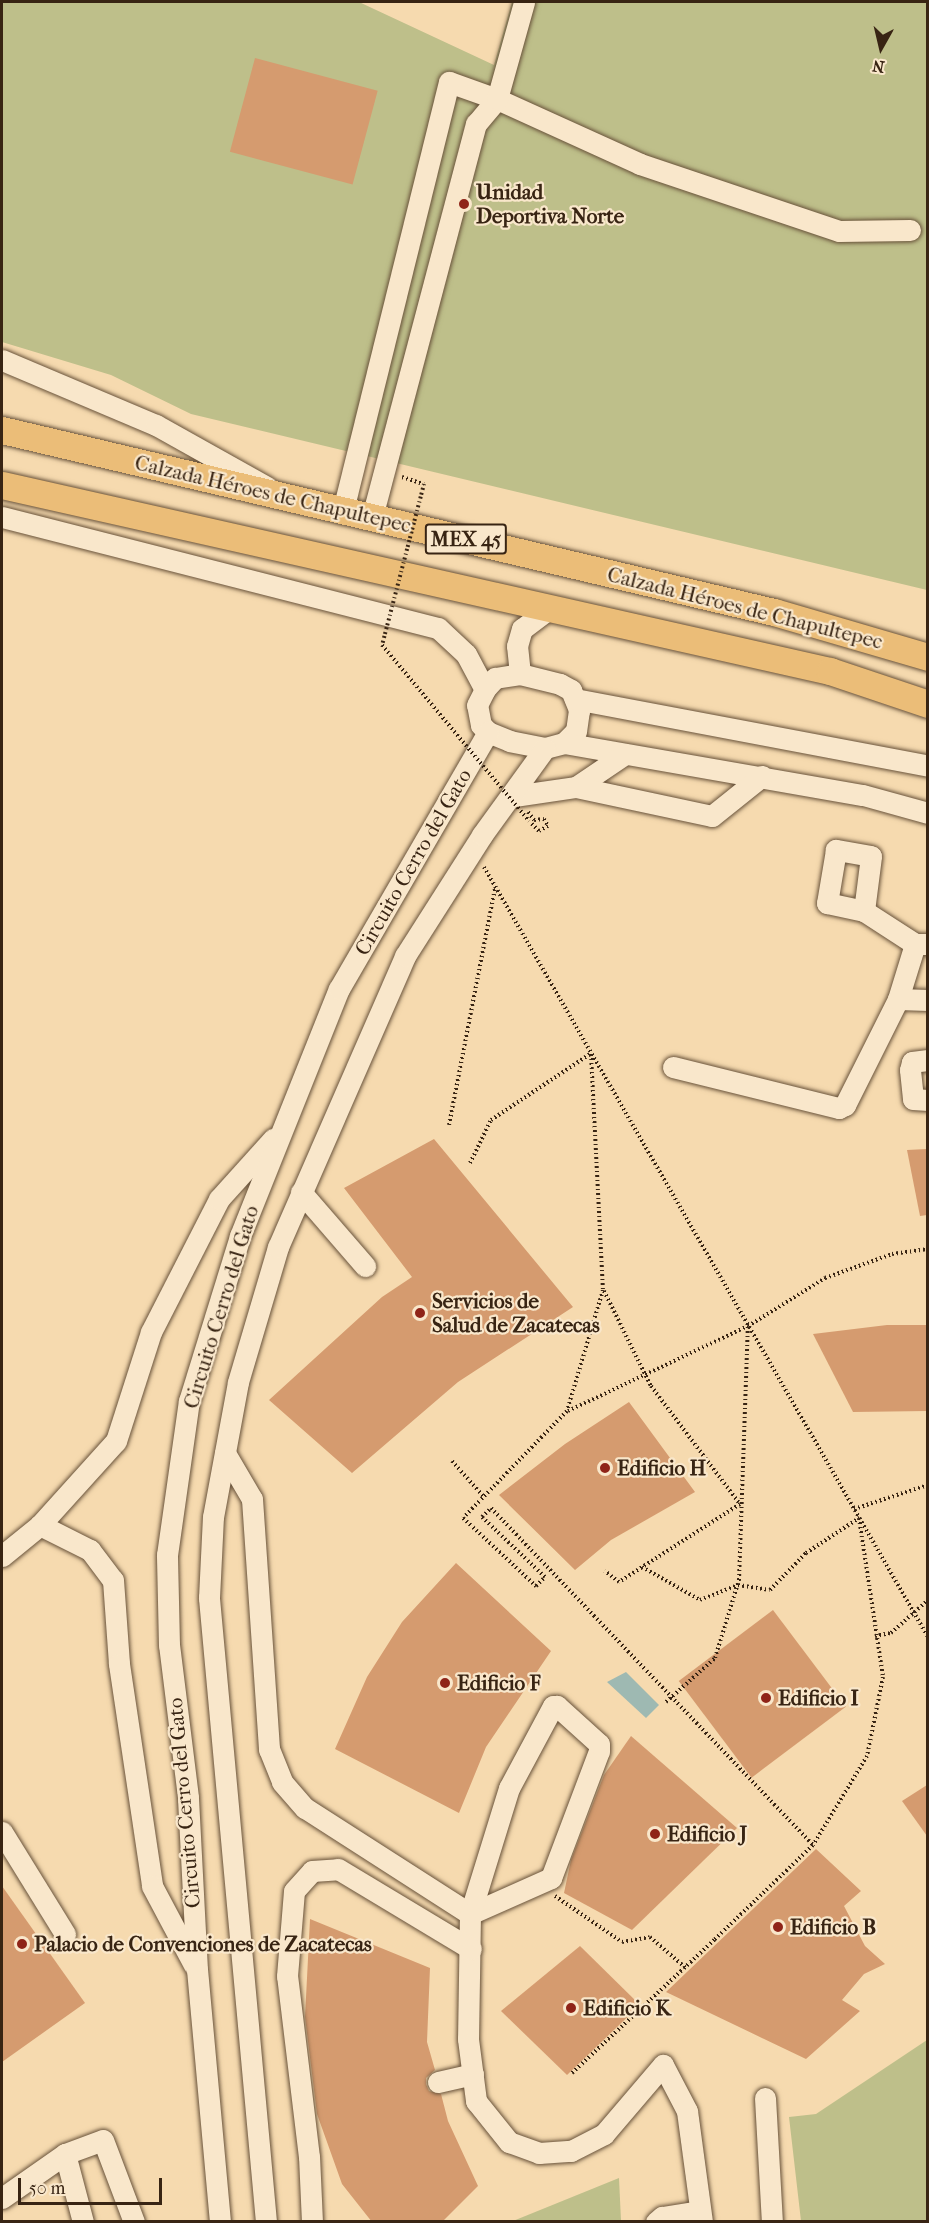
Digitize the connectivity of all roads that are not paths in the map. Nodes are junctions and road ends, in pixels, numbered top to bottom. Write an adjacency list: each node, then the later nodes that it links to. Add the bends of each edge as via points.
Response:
1 (524, 2): 2 (street)
2 (497, 99): 3 (street, via 640,164 839,231); 8 (street, via 449,82); 10 (street, via 476,124)
3 (910, 230)
4 (2, 360): 7 (street, via 156,425)
5 (2, 430): 7 (main road, Calzada Héroes de Chapultepec / MEX 45)
6 (2, 485): 11 (main road, Calzada Héroes de Chapultepec / MEX 45)
7 (286, 497): 8 (main road, Calzada Héroes de Chapultepec / MEX 45)
8 (343, 510): 10 (main road, Calzada Héroes de Chapultepec / MEX 45)
9 (2, 517): 14 (street, via 438,628 466,654)
10 (372, 517): 12 (main road, Calzada Héroes de Chapultepec / MEX 45, via 774,612)
11 (549, 609): 13 (street, via 522,629 517,646); 16 (main road, Calzada Héroes de Chapultepec / MEX 45, via 830,671)
12 (925, 654)
13 (520, 674): 14 (street, via 495,678); 15 (street, via 560,684)
14 (485, 689): 17 (street, via 477,714)
15 (575, 699): 18 (street, via 579,710 576,731); 20 (street)
16 (927, 704)
17 (488, 732): 18 (street, via 510,741); 32 (street, Circuito Cerro del Gato, via 339,989)
18 (555, 745): 19 (street); 23 (street, Circuito Cerro del Gato)
19 (625, 754): 21 (street); 22 (street)
20 (927, 766)
21 (762, 776): 22 (street, via 712,816); 24 (street, via 862,795)
22 (576, 787): 23 (street)
23 (514, 796): 33 (street, Circuito Cerro del Gato, via 473,849 405,956)
24 (927, 813)
25 (864, 911): 26 (street)
26 (921, 944): 27 (street)
27 (898, 999): 28 (street); 30 (street, via 845,1105 838,1108)
28 (927, 1000)
29 (927, 1060): 31 (street, via 912,1062 910,1070 913,1099)
30 (673, 1067)
31 (927, 1101)
32 (283, 1127): 36 (street, via 219,1199 151,1332 116,1442); 42 (street, Circuito Cerro del Gato, via 240,1236 189,1401 167,1555 169,1645 188,1797)
33 (301, 1192): 34 (street); 35 (street, Circuito Cerro del Gato, via 278,1247 238,1382)
34 (365, 1266)
35 (225, 1453): 39 (street, via 252,1499 268,1749 282,1782 305,1808); 53 (street, Circuito Cerro del Gato, via 213,1517 209,1598)
36 (40, 1525): 37 (street); 42 (street, via 90,1550 113,1580 119,1664 152,1886)
37 (2, 1556)
38 (2, 1832): 40 (street)
39 (470, 1914): 39 (street, via 551,1878 599,1751 599,1744 557,1706 553,1706 509,1788); 41 (street)
40 (65, 1934)
41 (471, 1949): 43 (street, via 468,2039); 48 (street, via 339,1869 312,1871 294,1891 287,1976)
42 (197, 1970): 52 (street, Circuito Cerro del Gato)
43 (473, 2074): 44 (street); 49 (street, via 476,2101 509,2142 539,2153 571,2151 604,2134 663,2065 687,2111)
44 (438, 2082)
45 (765, 2098): 56 (street)
46 (65, 2154): 47 (street); 50 (street); 51 (street, via 103,2140)
47 (2, 2198)
48 (311, 2212): 54 (street)
49 (701, 2216): 55 (street, via 662,2217)
50 (83, 2222)
51 (134, 2222)
52 (220, 2222)
53 (266, 2222)
54 (324, 2222)
55 (656, 2222)
56 (772, 2222)

